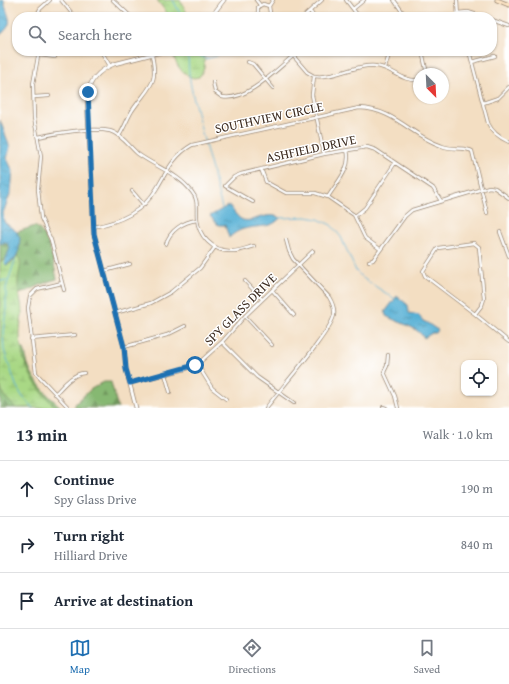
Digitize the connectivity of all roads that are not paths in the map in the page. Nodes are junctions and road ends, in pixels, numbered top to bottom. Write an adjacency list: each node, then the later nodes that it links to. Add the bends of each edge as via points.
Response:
1 (50, 0): 18 (street)
2 (61, 0): 19 (street)
3 (113, 0): 20 (street)
4 (224, 0): 21 (street)
5 (256, 0): 14 (street)
6 (273, 0): 15 (street)
7 (322, 0): 17 (street)
8 (346, 0): 16 (street)
9 (364, 0): 16 (street)
10 (394, 0): 25 (street)
11 (457, 0): 26 (street)
12 (498, 0): 13 (main road)
13 (509, 4)
14 (260, 5): 15 (street); 22 (street)
15 (269, 6): 23 (street)
16 (352, 9): 24 (street)
17 (310, 11)
18 (38, 12)
19 (71, 12)
20 (126, 12)
21 (215, 12)
22 (257, 12)
23 (270, 12)
24 (355, 12)
25 (402, 12)
26 (457, 12)
27 (497, 22): 28 (street)
28 (509, 26)
29 (39, 56): 52 (street, via 34,79)
30 (47, 56): 39 (street)
31 (105, 56): 42 (street)
32 (142, 56): 42 (street)
33 (152, 56): 56 (street, via 154,71 152,84 132,111)
34 (293, 56): 45 (street); 46 (street)
35 (387, 56): 43 (street)
36 (423, 56): 44 (street)
37 (470, 56): 41 (street)
38 (495, 56): 41 (street)
39 (55, 57)
40 (248, 62): 46 (street, via 253,64)
41 (472, 62): 53 (street)
42 (110, 66): 55 (street, via 97,75 88,89)
43 (385, 68): 45 (street, via 366,66); 47 (street, via 403,78)
44 (426, 68)
45 (314, 76): 54 (street, via 311,90)
46 (265, 79): 48 (street, via 247,92 227,98 215,92); 50 (street)
47 (413, 79)
48 (213, 82)
49 (509, 87): 53 (street, via 498,98)
50 (272, 88)
51 (49, 96): 52 (street)
52 (34, 97): 57 (street, via 34,118)
53 (483, 103): 58 (street, via 491,130)
54 (316, 117): 60 (street); 63 (street, SOUTHVIEW CIRCLE, via 196,143 179,154); 64 (street, SOUTHVIEW CIRCLE, via 359,108 390,115 441,146 457,150 468,149 473,154)
55 (89, 131): 56 (street, via 107,131); 57 (street, via 61,132); 74 (street)
56 (119, 136): 63 (street, via 140,154)
57 (38, 137): 88 (street, via 41,156 38,189 41,218 51,240)
58 (509, 141)
59 (347, 150): 60 (street, ASHFIELD DRIVE); 61 (street, ASHFIELD DRIVE, via 370,148); 66 (street, via 347,166)
60 (324, 154): 62 (street, ASHFIELD DRIVE)
61 (395, 163): 68 (street, ASHFIELD DRIVE, via 433,188); 72 (street, via 365,208)
62 (261, 169): 66 (street, via 266,182 283,192 315,193); 69 (street, ASHFIELD DRIVE, via 237,176 225,186)
63 (167, 171): 70 (street, SOUTHVIEW CIRCLE); 73 (street, via 179,178 193,193 197,202)
64 (482, 188): 67 (street, via 494,187); 68 (street); 71 (street)
65 (132, 191): 70 (street)
66 (328, 197): 72 (street)
67 (509, 198)
68 (441, 201): 80 (street, via 409,211)
69 (253, 202)
70 (144, 205): 74 (street, SOUTHVIEW CIRCLE, via 121,220)
71 (487, 212)
72 (355, 216): 80 (street, via 365,238)
73 (197, 220): 77 (street, via 181,225); 79 (street, via 203,236)
74 (93, 227): 86 (street)
75 (500, 232): 82 (street)
76 (286, 240): 85 (street, via 290,255)
77 (166, 244)
78 (254, 246): 79 (street, via 231,252)
79 (215, 247): 92 (street, via 200,268 171,292 151,303)
80 (380, 250): 83 (street, via 373,260)
81 (313, 252): 85 (street, SPY GLASS DRIVE)
82 (509, 256)
83 (369, 261)
84 (130, 264): 86 (street)
85 (299, 265): 90 (street, SPY GLASS DRIVE); 109 (street, via 329,297 334,313 327,329)
86 (103, 271): 92 (street)
87 (245, 281): 91 (street)
88 (62, 283): 89 (street); 98 (street, via 37,289 30,296 28,301)
89 (64, 290)
90 (272, 290): 91 (street, SPY GLASS DRIVE); 94 (street)
91 (262, 299): 95 (street, SPY GLASS DRIVE)
92 (114, 313): 102 (street)
93 (475, 314): 93 (street, via 484,299 478,245 473,242 438,248 423,269 423,274); 100 (street)
94 (294, 315)
95 (245, 316): 99 (street, SPY GLASS DRIVE); 101 (street)
96 (185, 326): 102 (street, via 167,335)
97 (75, 335): 98 (street)
98 (31, 339): 110 (street, via 36,373)
99 (222, 342): 104 (street, SPY GLASS DRIVE); 109 (street, via 251,372)
100 (509, 342)
101 (272, 345)
102 (124, 347): 107 (street)
103 (388, 355): 116 (street, via 384,372 395,396)
104 (197, 364): 106 (street, SPY GLASS DRIVE); 111 (street, via 210,384)
105 (84, 373): 110 (street, via 68,380)
106 (165, 374): 107 (street, SPY GLASS DRIVE); 108 (street)
107 (130, 383): 114 (street)
108 (170, 392)
109 (278, 392): 112 (street); 115 (street)
110 (55, 394): 113 (street)
111 (226, 399)
112 (294, 403)
113 (68, 407)
114 (136, 408)
115 (266, 408)
116 (396, 408)

